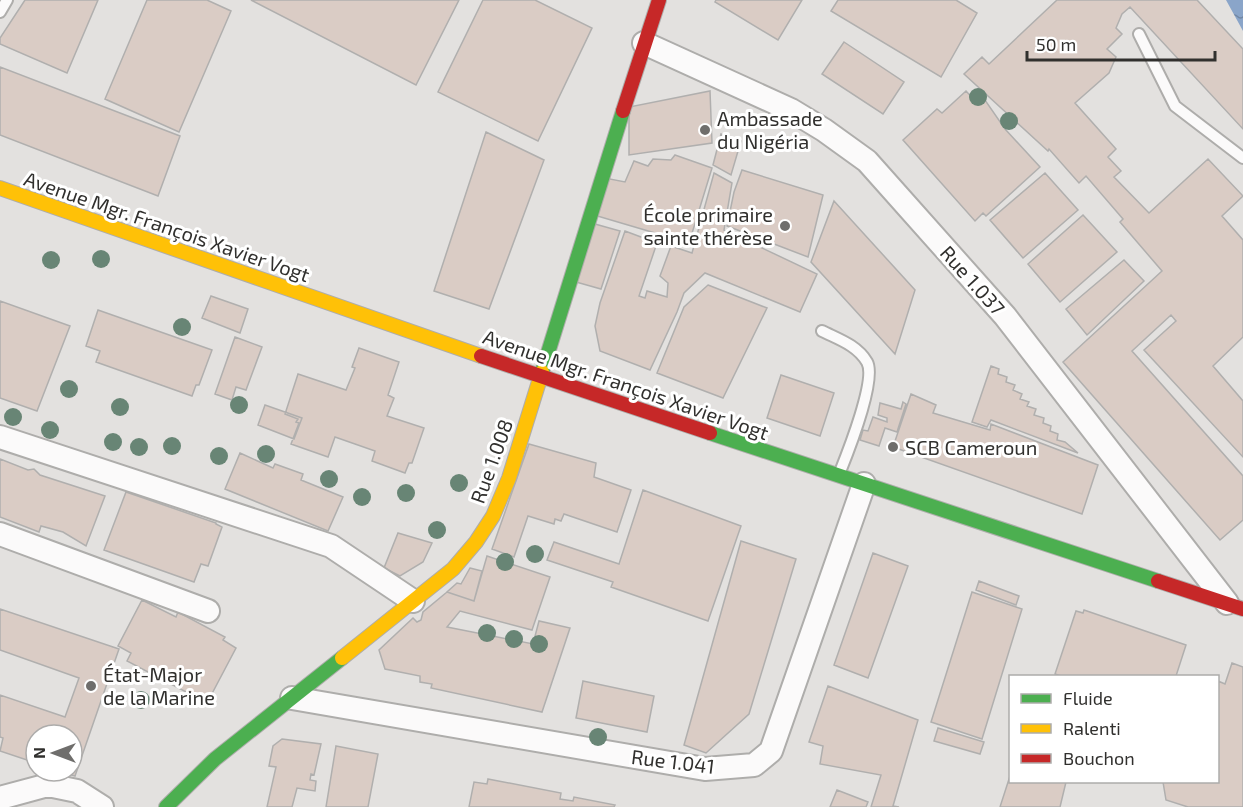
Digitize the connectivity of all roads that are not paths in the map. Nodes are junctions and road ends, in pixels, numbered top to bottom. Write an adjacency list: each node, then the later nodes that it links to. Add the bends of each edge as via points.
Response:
1 (7, 0): 3 (lane)
2 (658, 0): 5 (main road, Rue 1.008)
3 (0, 12)
4 (1139, 34): 6 (lane, via 1175,106)
5 (644, 43): 9 (main road, Rue 1.008); 15 (street, Rue 1.037, via 791,110 867,161 1005,316)
6 (1243, 158)
7 (0, 188): 9 (main road, Avenue Mgr. François Xavier Vogt)
8 (822, 331): 11 (lane, via 854,347 870,371 866,397)
9 (540, 377): 11 (main road, Avenue Mgr. François Xavier Vogt); 14 (main road, Rue 1.008, via 510,478 493,516 453,569)
10 (0, 437): 14 (street, via 331,546)
11 (839, 476): 12 (main road, Avenue Mgr. François Xavier Vogt)
12 (864, 483): 15 (main road, Avenue Mgr. François Xavier Vogt); 17 (street, Rue 1.041, via 771,751 754,765 705,769)
13 (0, 534): 16 (street)
14 (414, 601): 17 (main road, Rue 1.008)
15 (1235, 606)
16 (208, 611)
17 (292, 698): 20 (main road, Rue 1.008, via 215,759)
18 (0, 798): 19 (street, via 48,785 77,791)
19 (102, 807)
20 (166, 807)

